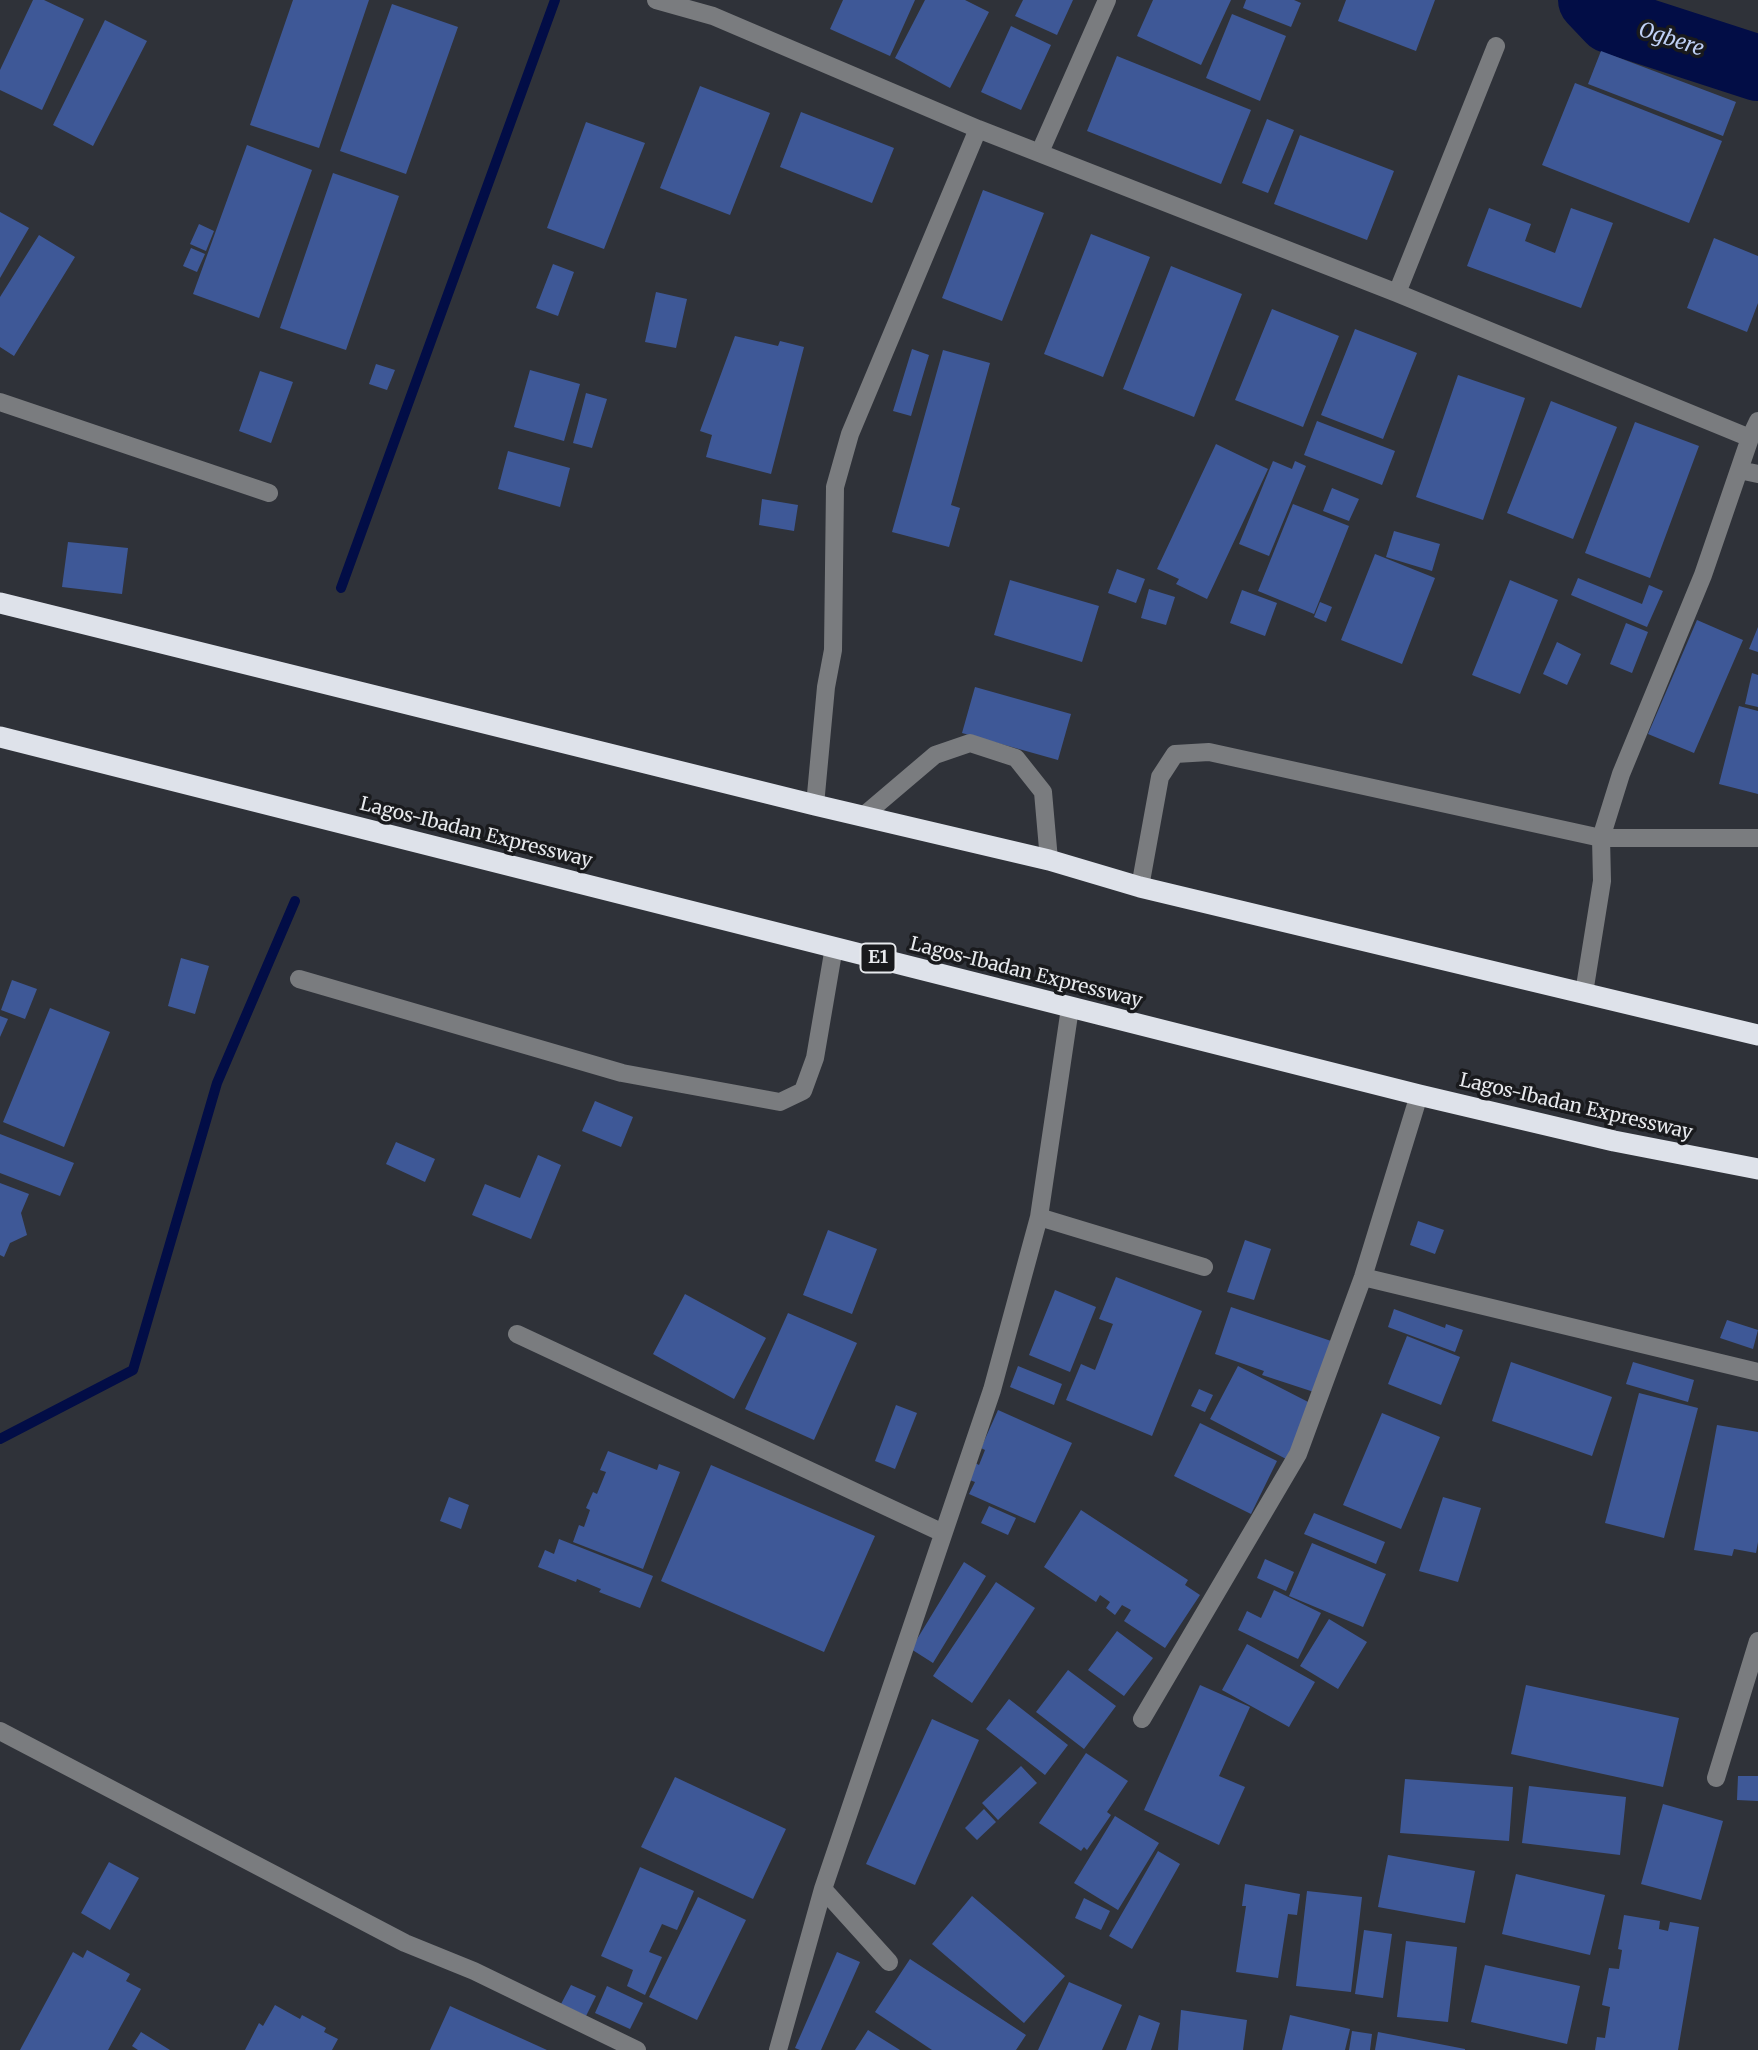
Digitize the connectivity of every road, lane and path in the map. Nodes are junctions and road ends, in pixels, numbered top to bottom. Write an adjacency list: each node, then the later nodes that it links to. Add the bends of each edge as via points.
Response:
1 (656, 0): 3 (street)
2 (1107, 0): 6 (street)
3 (716, 8): 5 (street)
4 (1496, 47): 7 (street)
5 (978, 129): 6 (street); 16 (street, via 850,434 835,487 833,650)
6 (1040, 152): 7 (street)
7 (1397, 293): 10 (street)
8 (0, 402): 13 (street)
9 (1758, 421): 10 (street)
10 (1750, 438): 11 (street)
11 (1739, 470): 12 (street); 18 (street, via 1703,575 1621,774)
12 (1758, 474)
13 (269, 493)
14 (0, 603): 16 (highway)
15 (0, 737): 22 (highway, Lagos-Ibadan Expressway / E1)
16 (815, 805): 17 (highway)
17 (862, 817): 20 (highway); 20 (street, via 934,755 970,743 1016,758 1043,792)
18 (1601, 838): 19 (street); 21 (street, via 1209,752 1175,754 1160,777); 24 (street, via 1602,881)
19 (1758, 838)
20 (1049, 860): 21 (highway)
21 (1140, 887): 24 (highway)
22 (834, 947): 23 (street, via 815,1058 803,1091 780,1102 622,1073); 25 (highway, Lagos-Ibadan Expressway / E1)
23 (299, 979)
24 (1584, 993): 26 (highway)
25 (1070, 1008): 27 (highway, Lagos-Ibadan Expressway / E1); 29 (street)
26 (1758, 1035)
27 (1419, 1095): 28 (highway, Lagos-Ibadan Expressway / E1); 31 (street)
28 (1758, 1170)
29 (1039, 1217): 30 (street); 34 (street, via 992,1390)
30 (1204, 1266)
31 (1363, 1277): 33 (street); 36 (street, via 1298,1454)
32 (517, 1334): 34 (street)
33 (1758, 1372)
34 (943, 1533): 39 (street)
35 (1758, 1641): 38 (street)
36 (1142, 1719)
37 (0, 1731): 41 (street, via 405,1943)
38 (1716, 1778)
39 (823, 1889): 40 (street); 42 (street)
40 (889, 1962)
41 (637, 2050)
42 (778, 2050)

